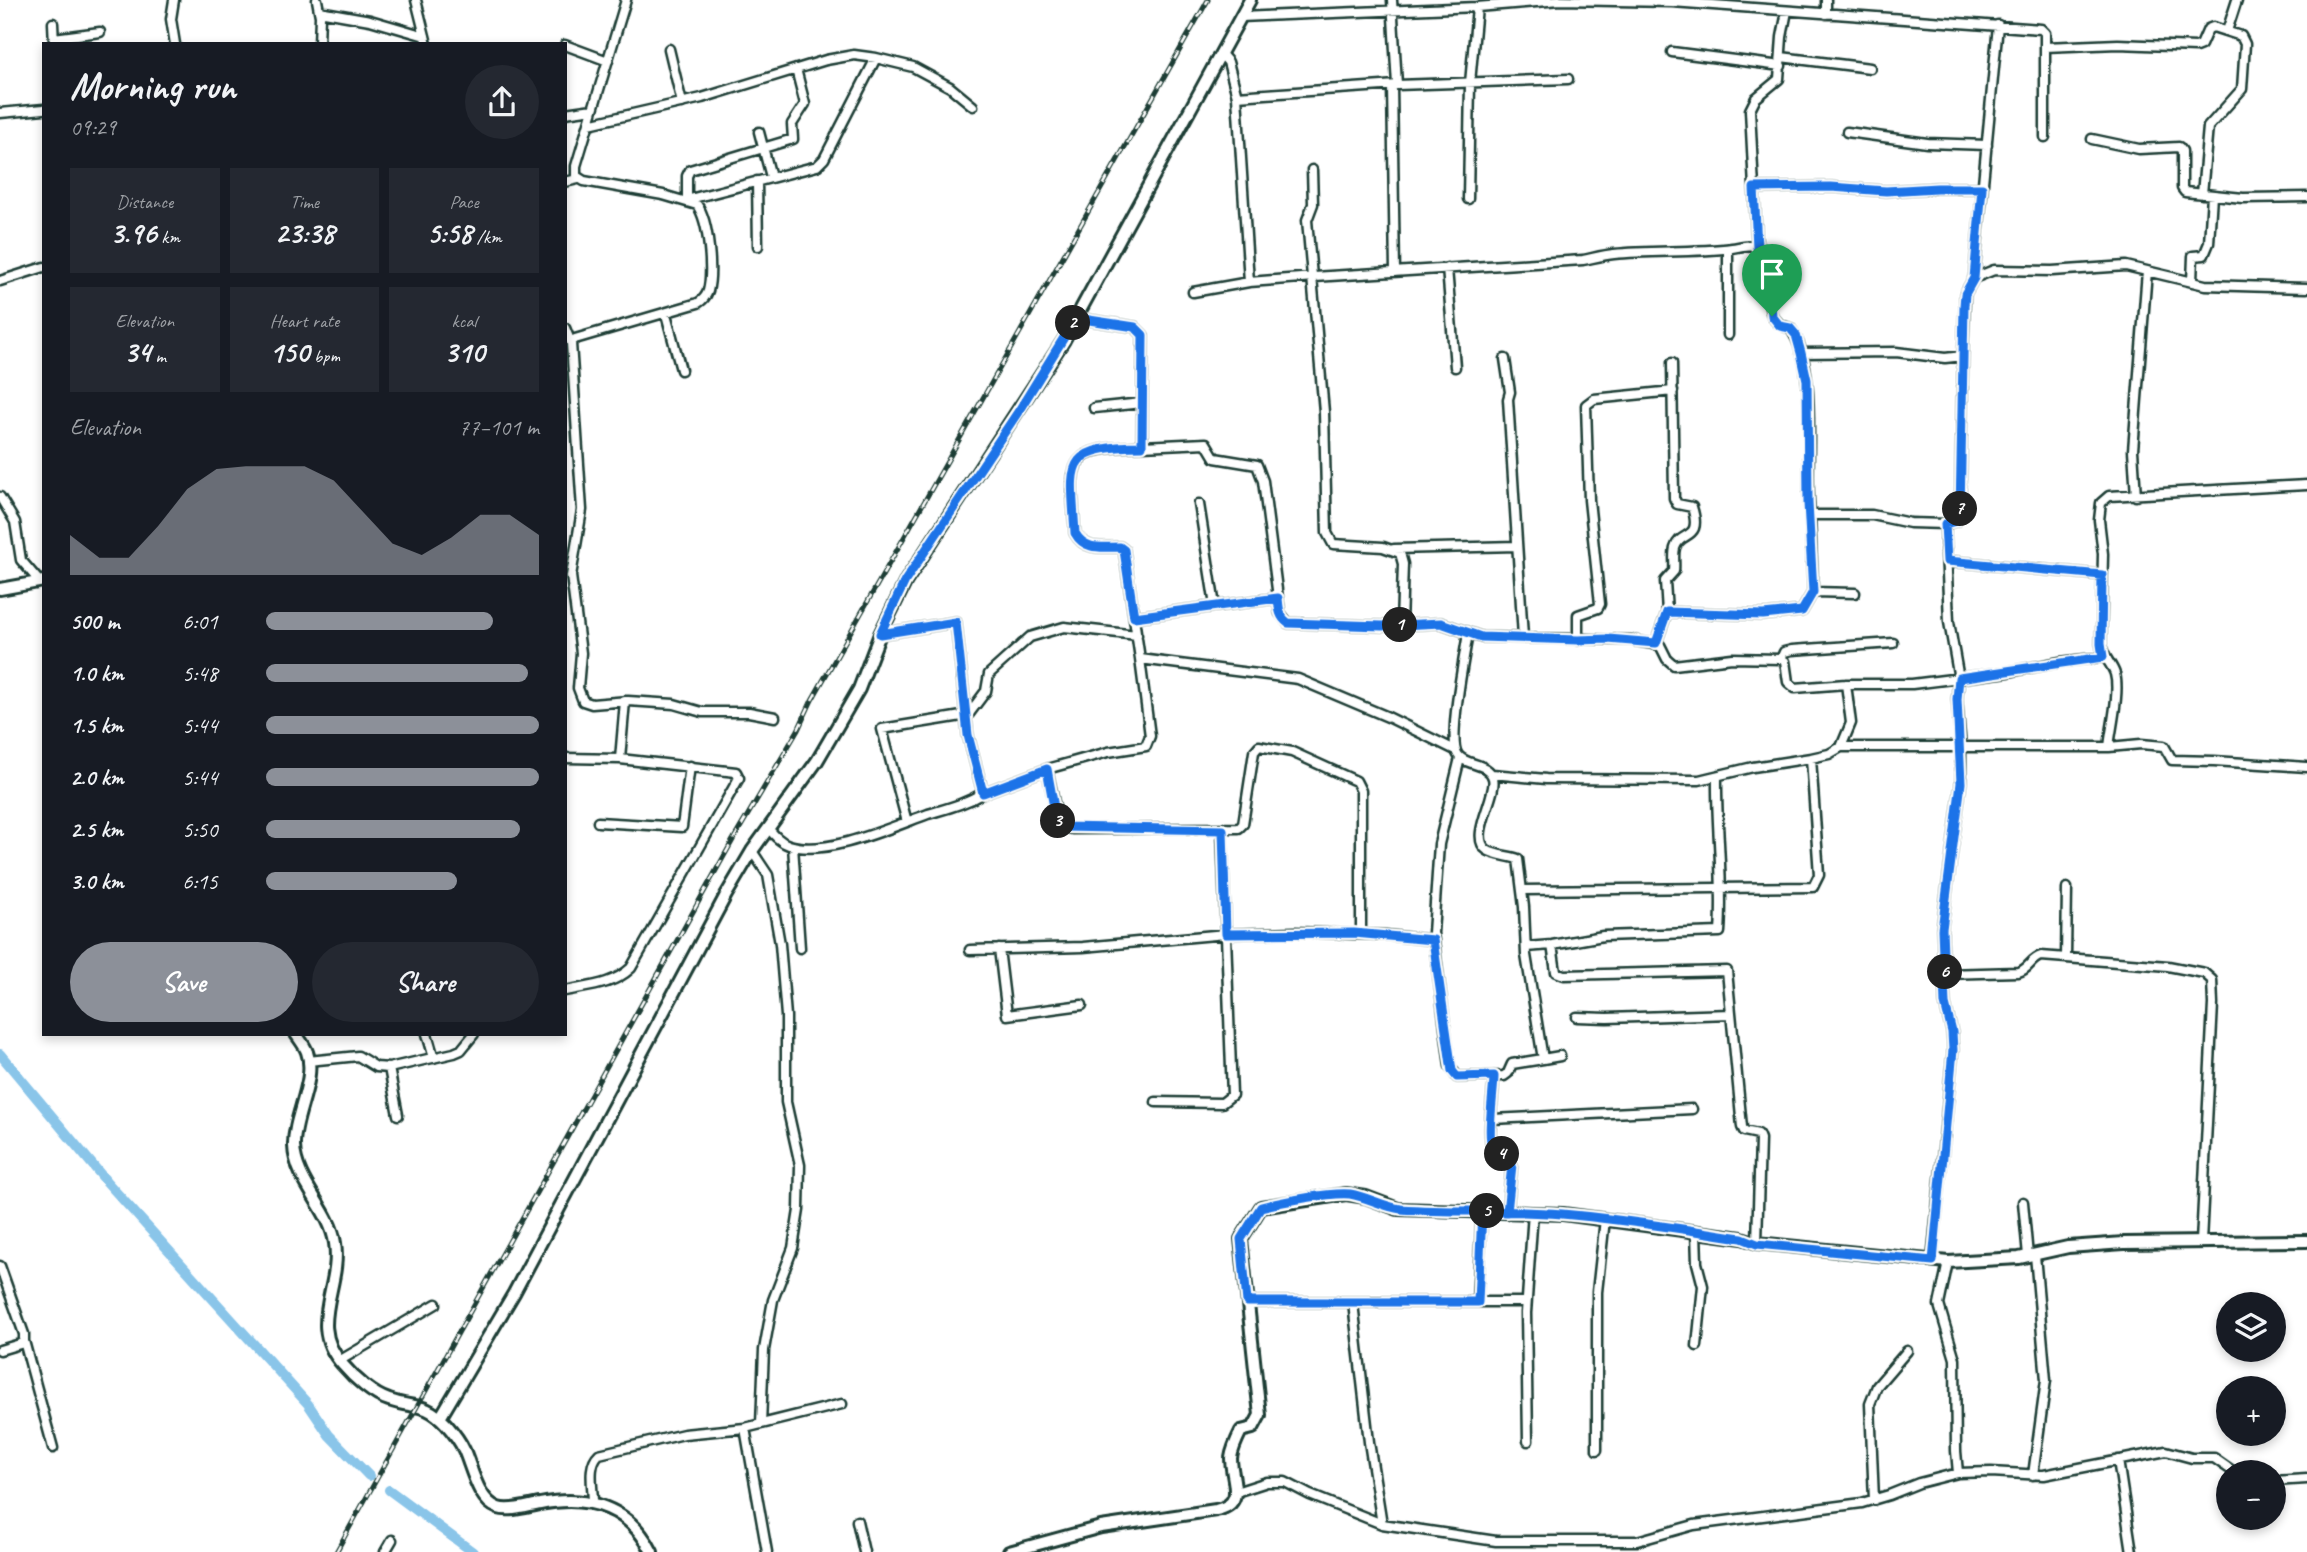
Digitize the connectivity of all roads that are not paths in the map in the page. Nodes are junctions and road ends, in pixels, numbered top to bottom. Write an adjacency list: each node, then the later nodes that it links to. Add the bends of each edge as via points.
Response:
1 (174, 0): 20 (street)
2 (317, 0): 10 (street)
3 (416, 0): 18 (street)
4 (626, 0): 28 (street)
5 (1250, 0): 13 (street)
6 (1826, 0): 12 (street)
7 (2237, 0): 16 (street)
8 (1393, 5): 9 (street); 13 (street); 34 (street)
9 (1477, 7): 11 (street, via 1560,0); 33 (street)
10 (319, 11): 18 (street, via 370,20); 21 (street)
11 (1787, 11): 12 (street); 29 (street)
12 (1826, 14): 15 (street)
13 (1241, 17): 26 (street)
14 (53, 23): 19 (street)
15 (1998, 25): 23 (street, via 2044,30); 47 (street)
16 (2227, 31): 23 (street, via 2210,28 2202,45 2196,47); 56 (street, via 2241,36 2245,44 2243,86 2208,127)
17 (100, 32): 19 (street)
18 (426, 40)
19 (54, 41)
20 (175, 42)
21 (319, 42)
22 (567, 46): 28 (street)
23 (2045, 47): 45 (street)
24 (669, 49): 36 (street)
25 (1672, 51): 29 (street)
26 (1221, 54): 35 (street, via 1228,62); 76 (street)
27 (876, 58): 31 (street, via 846,56); 37 (street, via 933,76); 50 (street, via 824,159 817,166)
28 (608, 61): 39 (street)
29 (1781, 61): 30 (street); 54 (street, via 1776,82 1756,98 1750,110)
30 (1870, 68)
31 (796, 69): 36 (street); 48 (street, via 805,104 792,124 794,137)
32 (1568, 79): 33 (street)
33 (1470, 83): 34 (street); 59 (street)
34 (1394, 85): 35 (street); 67 (street)
35 (1237, 96): 71 (street)
36 (682, 103): 42 (street)
37 (973, 106)
38 (42, 109): 40 (street)
39 (593, 109): 41 (street); 42 (street)
40 (0, 113)
41 (567, 113)
42 (589, 124): 51 (street, via 576,166)
43 (759, 132): 48 (street)
44 (1847, 132): 47 (street, via 1927,143)
45 (2045, 138)
46 (2092, 139): 56 (street, via 2139,149 2179,147 2183,190)
47 (1987, 145): 55 (street)
48 (763, 149): 50 (street); 60 (street, via 690,170)
49 (1312, 170): 68 (street, via 1313,204 1307,220)
50 (771, 177): 52 (street)
51 (578, 179): 53 (street); 60 (street)
52 (757, 181): 60 (street); 61 (street)
53 (567, 182)
54 (1754, 188): 55 (street); 62 (street)
55 (1982, 188): 69 (street)
56 (2202, 194): 57 (street)
57 (2212, 195): 58 (street); 72 (street, via 2209,243 2204,255 2193,256)
58 (2307, 197)
59 (1468, 199)
60 (685, 200): 75 (street, via 697,205 704,219 708,293 698,303)
61 (758, 246)
62 (1757, 247): 63 (street); 79 (street, via 1767,255 1772,316 1796,335)
63 (1728, 249): 65 (street); 77 (street)
64 (42, 268): 70 (street)
65 (1447, 268): 67 (street); 83 (street)
66 (2147, 271): 69 (street, via 2126,267 1994,270); 72 (street); 90 (street, via 2133,450)
67 (1395, 272): 68 (street)
68 (1314, 277): 71 (street); 96 (street, via 1329,539 1333,544)
69 (1974, 278): 80 (street, via 1965,294)
70 (0, 281)
71 (1249, 282): 74 (street)
72 (2192, 282): 73 (street)
73 (2307, 289)
74 (1193, 292)
75 (666, 314): 78 (street, via 575,339); 84 (street)
76 (1076, 318): 86 (street, via 1141,331); 110 (street, via 905,581)
77 (1728, 335)
78 (569, 349): 98 (street, via 582,510)
79 (1801, 353): 80 (street); 93 (street, via 1807,380)
80 (1963, 356): 94 (street, via 1960,513 1956,521)
81 (1505, 359): 95 (street)
82 (1672, 363): 85 (street)
83 (1455, 368)
84 (681, 370)
85 (1672, 391): 106 (street, via 1674,498 1677,504 1692,507 1694,530 1675,549 1674,571 1665,581); 113 (street, via 1594,399 1586,405 1589,500 1600,604 1578,615)
86 (1142, 402): 87 (street); 88 (street)
87 (1094, 408)
88 (1142, 446): 104 (street, via 1206,443 1215,458 1257,465); 107 (street, via 1087,454 1074,464 1071,475 1075,533 1087,547 1124,550)
89 (2307, 485): 90 (street)
90 (2136, 496): 99 (street, via 2109,496 2101,503)
91 (0, 497): 100 (street, via 15,522 21,560)
92 (1199, 504): 105 (street)
93 (1810, 515): 94 (street, via 1872,515); 102 (street)
94 (1945, 524): 97 (street)
95 (1517, 546): 96 (street); 112 (street)
96 (1392, 550): 108 (street, via 1400,553 1403,564)
97 (1947, 561): 99 (street); 119 (street, via 1949,622)
98 (568, 568): 121 (street, via 582,653 578,691 586,703)
99 (2102, 575): 116 (street)
100 (41, 581): 101 (street)
101 (0, 589)
102 (1813, 592): 103 (street); 106 (street, via 1802,611 1792,613)
103 (1855, 593)
104 (1278, 598): 105 (street); 108 (street, via 1282,619 1288,623)
105 (1215, 606): 107 (street)
106 (1667, 612): 114 (street)
107 (1134, 617): 111 (street)
108 (1401, 625): 109 (street, via 1441,623)
109 (1468, 633): 112 (street); 127 (street, via 1453,733)
110 (880, 634): 122 (street, via 956,622); 140 (street, via 859,689 817,761)
111 (1137, 635): 117 (street); 122 (street, via 1064,627 1030,637 989,674 986,691)
112 (1523, 637): 113 (street)
113 (1578, 640): 114 (street)
114 (1656, 643): 118 (street, via 1674,664)
115 (1893, 643): 118 (street, via 1792,650 1784,652)
116 (2103, 657): 119 (street); 125 (street, via 2116,684)
117 (1140, 659): 127 (street, via 1298,679); 134 (street, via 1149,743)
118 (1781, 659): 120 (street, via 1794,688)
119 (1959, 678): 120 (street); 126 (street)
120 (1846, 684): 124 (street, via 1851,723)
121 (625, 701): 123 (street); 131 (street)
122 (968, 715): 137 (street, via 968,735); 139 (street, via 882,729)
123 (775, 717)
124 (1841, 747): 126 (street); 130 (street)
125 (2109, 747): 126 (street); 133 (street, via 2155,743 2164,746 2172,760)
126 (1961, 748): 156 (street, via 1961,783 1942,929)
127 (1455, 750): 129 (street)
128 (567, 758): 131 (street)
129 (1460, 758): 135 (street); 149 (street, via 1439,844)
130 (1811, 758): 136 (street); 144 (street, via 1819,876 1813,887)
131 (620, 759): 132 (street)
132 (691, 766): 138 (street, via 682,827); 157 (street, via 736,772 739,778 631,968 607,983)
133 (2307, 767)
134 (1047, 769): 137 (street); 141 (street, via 1055,813 1063,827)
135 (1492, 774): 136 (street, via 1560,779 1699,780); 146 (street, via 1482,844 1488,851 1518,859)
136 (1717, 776): 144 (street)
137 (983, 793): 139 (street)
138 (598, 822)
139 (907, 822): 142 (street, via 841,843)
140 (768, 828): 142 (street); 143 (street)
141 (1223, 830): 147 (street); 148 (street, via 1243,824 1254,752 1259,746 1292,752 1356,781 1361,791)
142 (793, 846): 152 (street)
143 (752, 851): 198 (street, via 514,1293); 199 (street, via 768,875 780,944 786,1102 800,1165 793,1248 773,1300 764,1350)
144 (1721, 886): 146 (street); 150 (street, via 1720,932 1603,936)
145 (2067, 888): 155 (street)
146 (1523, 890): 151 (street)
147 (1226, 934): 148 (street); 153 (street, via 1083,947); 170 (street, via 1232,1096 1222,1103)
148 (1361, 934): 149 (street)
149 (1433, 940): 169 (street, via 1452,1071 1457,1077)
150 (1552, 945): 151 (street); 159 (street, via 1556,972 1564,975 1727,971)
151 (1526, 947): 166 (street)
152 (800, 948)
153 (999, 949): 154 (street); 158 (street, via 1007,1015)
154 (970, 950)
155 (2066, 958): 156 (street, via 2036,957 2018,972); 181 (street, via 2168,966 2204,973 2212,980)
156 (1945, 974): 184 (street, via 1953,1050)
157 (567, 991)
158 (1082, 1005)
159 (1731, 1014): 160 (street); 182 (street, via 1742,1127 1760,1139)
160 (1577, 1017)
161 (297, 1036): 167 (street)
162 (428, 1036): 165 (street)
163 (472, 1036): 165 (street, via 461,1050)
164 (1560, 1056): 166 (street)
165 (434, 1058): 168 (street)
166 (1543, 1059): 169 (street, via 1512,1064 1506,1075)
167 (309, 1061): 168 (street, via 358,1056 376,1067); 196 (street, via 293,1149 335,1243 325,1330)
168 (389, 1068): 172 (street)
169 (1494, 1076): 173 (street)
170 (1156, 1102)
171 (1692, 1109): 173 (street)
172 (398, 1115)
173 (1492, 1119): 176 (street, via 1492,1145 1512,1165)
174 (2022, 1202): 183 (street)
175 (1482, 1211): 176 (street); 187 (street, via 1398,1209 1346,1194 1261,1207 1241,1239); 188 (street)
176 (1507, 1212): 177 (street)
177 (1533, 1212): 178 (street); 189 (street)
178 (1605, 1219): 179 (street); 203 (street, via 1597,1292)
179 (1696, 1231): 182 (street); 193 (street, via 1703,1286)
180 (2307, 1241): 181 (street)
181 (2201, 1242): 183 (street, via 2068,1247)
182 (1757, 1244): 184 (street)
183 (2031, 1256): 185 (street); 207 (street, via 2046,1380)
184 (1933, 1261): 185 (street)
185 (1948, 1262): 206 (street, via 1939,1305 1956,1368)
186 (0, 1266): 192 (street)
187 (1247, 1302): 190 (street); 210 (street, via 1260,1415 1253,1427 1241,1431 1231,1456)
188 (1478, 1302): 189 (street); 190 (street)
189 (1526, 1302): 201 (street)
190 (1353, 1303): 214 (street)
191 (436, 1304): 196 (street)
192 (24, 1340): 194 (street); 202 (street)
193 (1697, 1346)
194 (0, 1350)
195 (1908, 1352): 211 (street, via 1877,1386 1870,1404)
196 (339, 1361): 198 (street, via 373,1392 389,1401 417,1405)
197 (842, 1404): 199 (street)
198 (440, 1418): 212 (street, via 464,1449 481,1491 499,1509 556,1501)
199 (761, 1424): 200 (street)
200 (745, 1428): 212 (street, via 684,1434 599,1454 592,1467); 218 (street)
201 (1528, 1441)
202 (53, 1448)
203 (1597, 1450)
204 (2118, 1460): 205 (street, via 2170,1451); 207 (street); 221 (street)
205 (2217, 1460)
206 (1958, 1473): 207 (street); 211 (street)
207 (2033, 1475)
208 (2307, 1479): 209 (street)
209 (2286, 1480)
210 (1236, 1492): 214 (street, via 1267,1482 1285,1482); 220 (street, via 1227,1508 1101,1527)
211 (1874, 1500): 214 (street, via 1693,1525 1637,1541 1496,1541)
212 (593, 1502): 217 (street, via 638,1530)
213 (857, 1521): 219 (street)
214 (1382, 1524)
215 (392, 1540): 216 (street)
216 (384, 1552)
217 (652, 1552)
218 (766, 1552)
219 (864, 1552)
220 (1009, 1552)
221 (2132, 1552)

